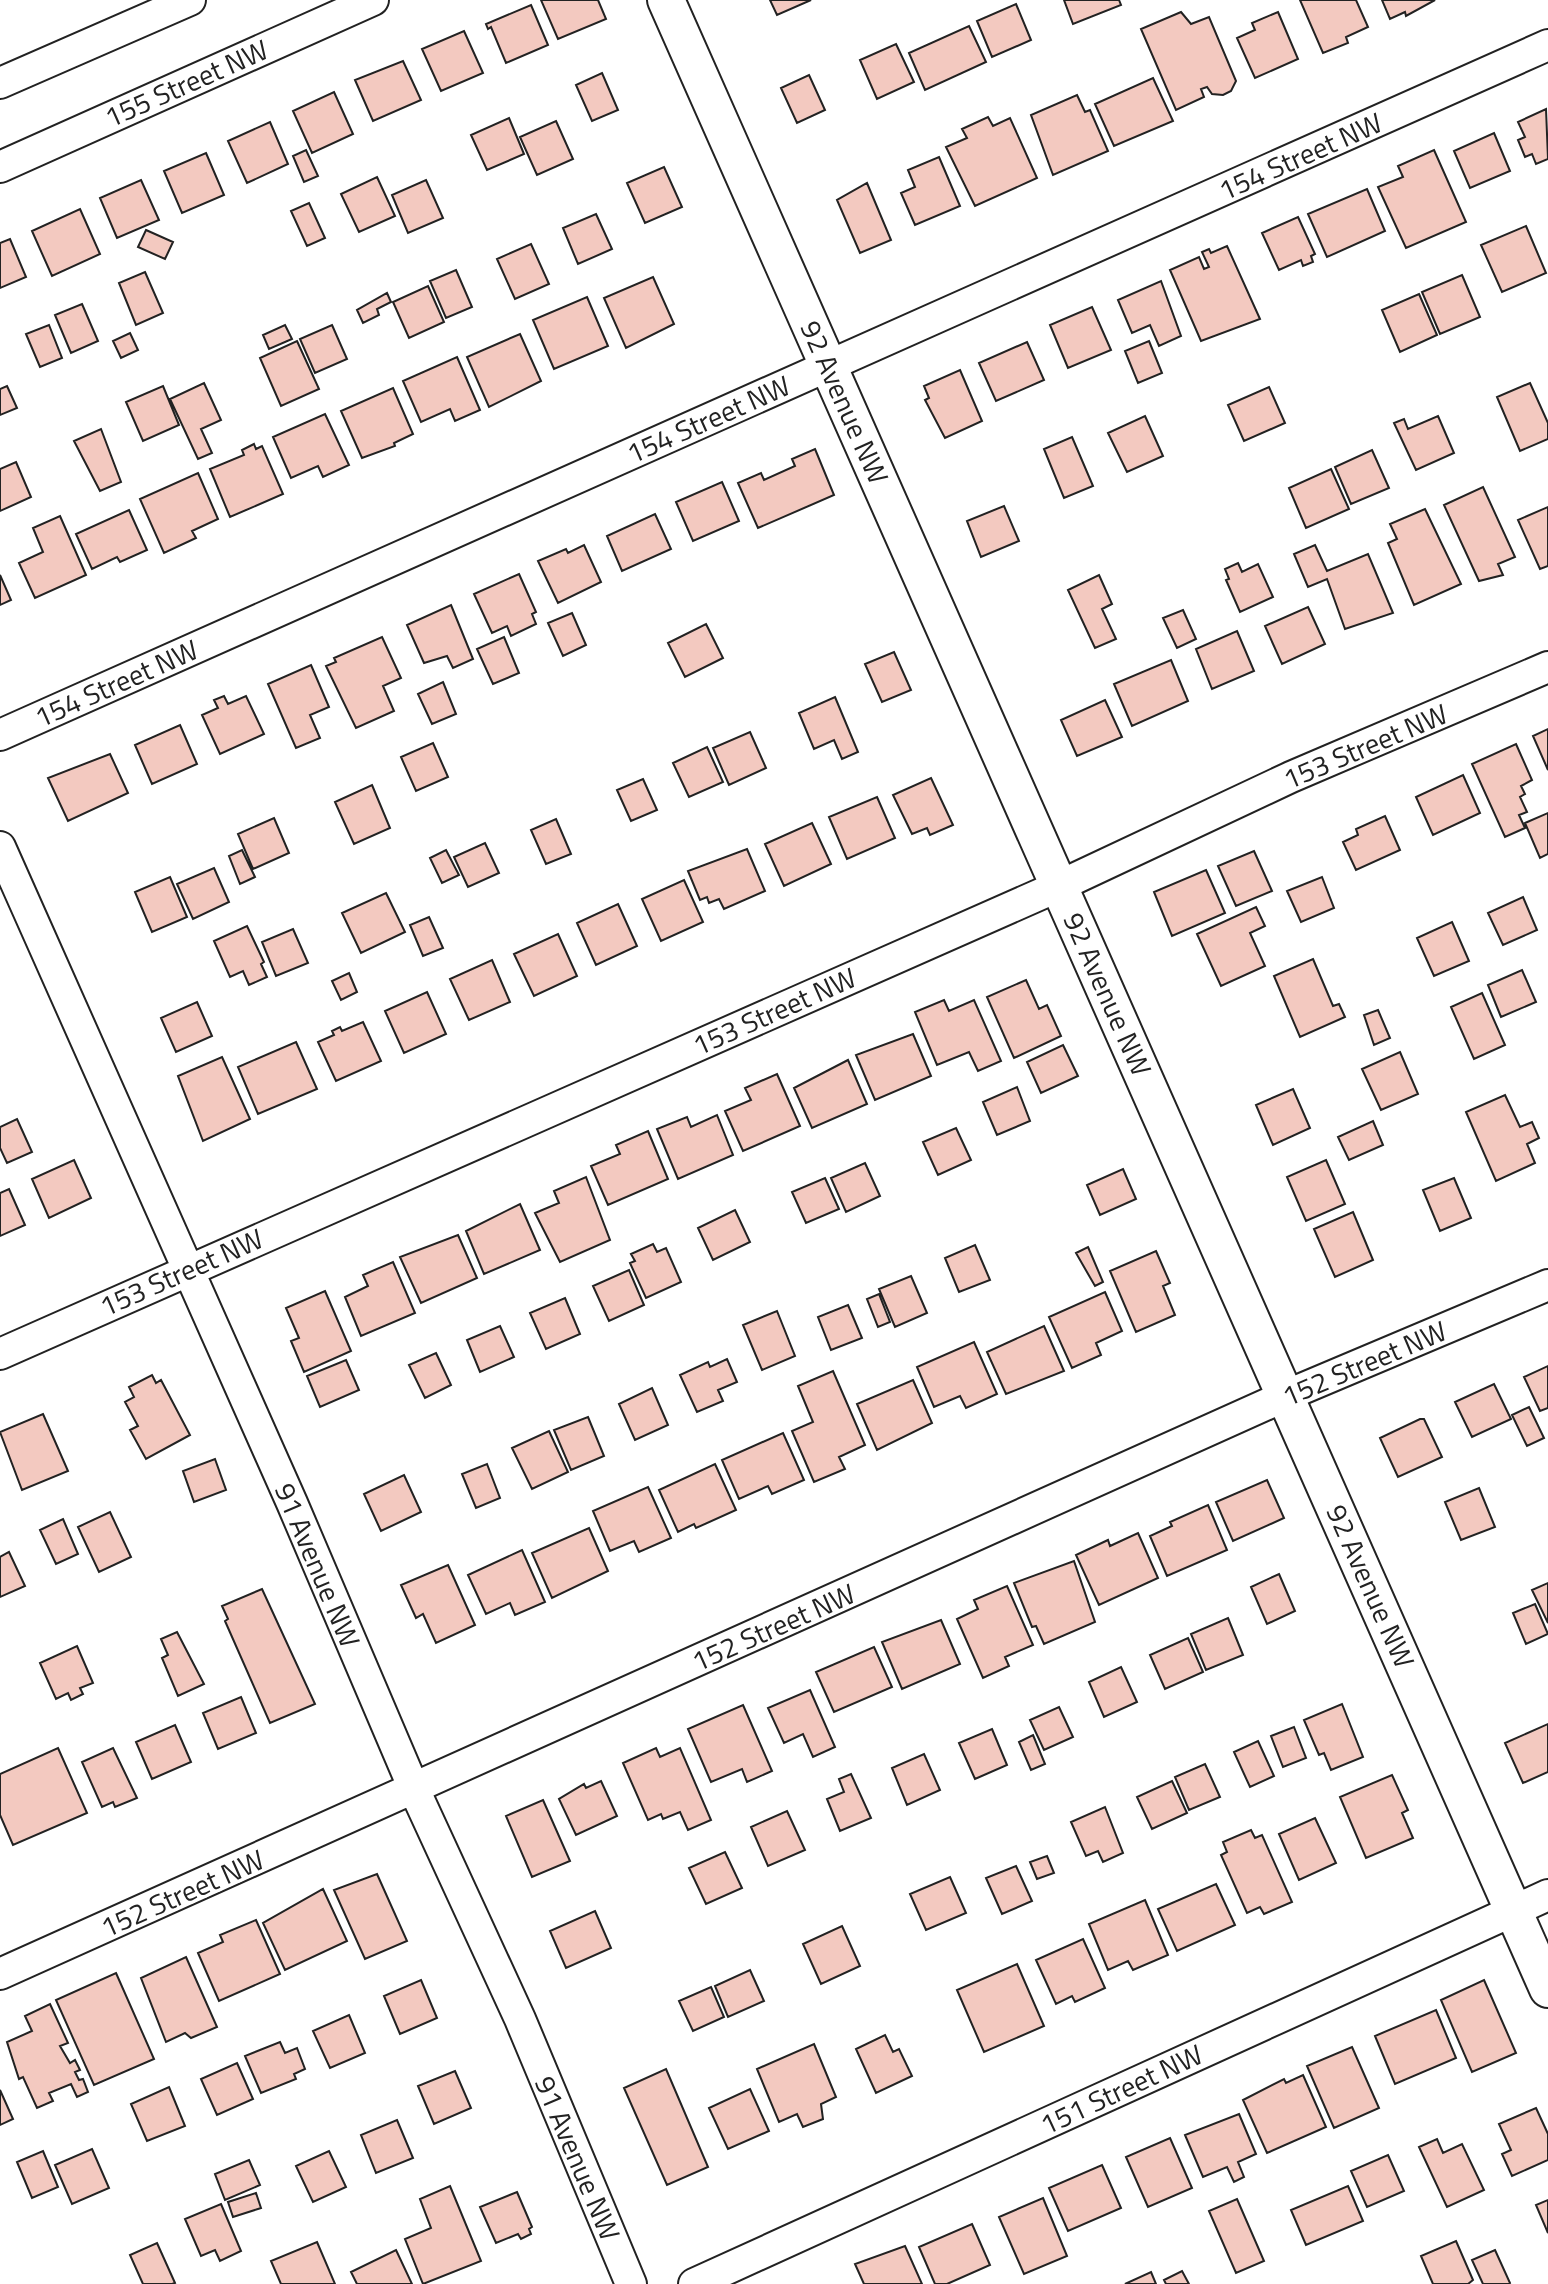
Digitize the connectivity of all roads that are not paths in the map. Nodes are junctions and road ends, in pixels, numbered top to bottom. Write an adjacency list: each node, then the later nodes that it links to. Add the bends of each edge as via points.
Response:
1 (190, 0): 5 (street)
2 (373, 0): 6 (street, 155 Street NW)
3 (666, 0): 7 (street, 92 Avenue NW)
4 (1548, 45): 7 (street, 154 Street NW)
5 (0, 83)
6 (0, 167)
7 (829, 366): 9 (street, 154 Street NW); 11 (street, 92 Avenue NW)
8 (1548, 667): 11 (street, 153 Street NW, via 1291,777)
9 (0, 735)
10 (0, 847): 12 (street, 91 Avenue NW)
11 (1059, 886): 12 (street, 153 Street NW); 15 (street, 92 Avenue NW)
12 (187, 1269): 14 (street, 153 Street NW); 16 (street, 91 Avenue NW)
13 (1548, 1285): 15 (street, 152 Street NW)
14 (0, 1354)
15 (1285, 1396): 16 (street, 152 Street NW); 18 (street, 92 Avenue NW)
16 (414, 1789): 19 (street, 152 Street NW); 21 (street, 91 Avenue NW, via 520,2019)
17 (1548, 1895): 18 (street, 151 Street NW)
18 (1513, 1911): 20 (street, 92 Avenue NW); 22 (street, 151 Street NW)
19 (0, 1974)
20 (1548, 1989)
21 (631, 2284)
22 (694, 2284)

